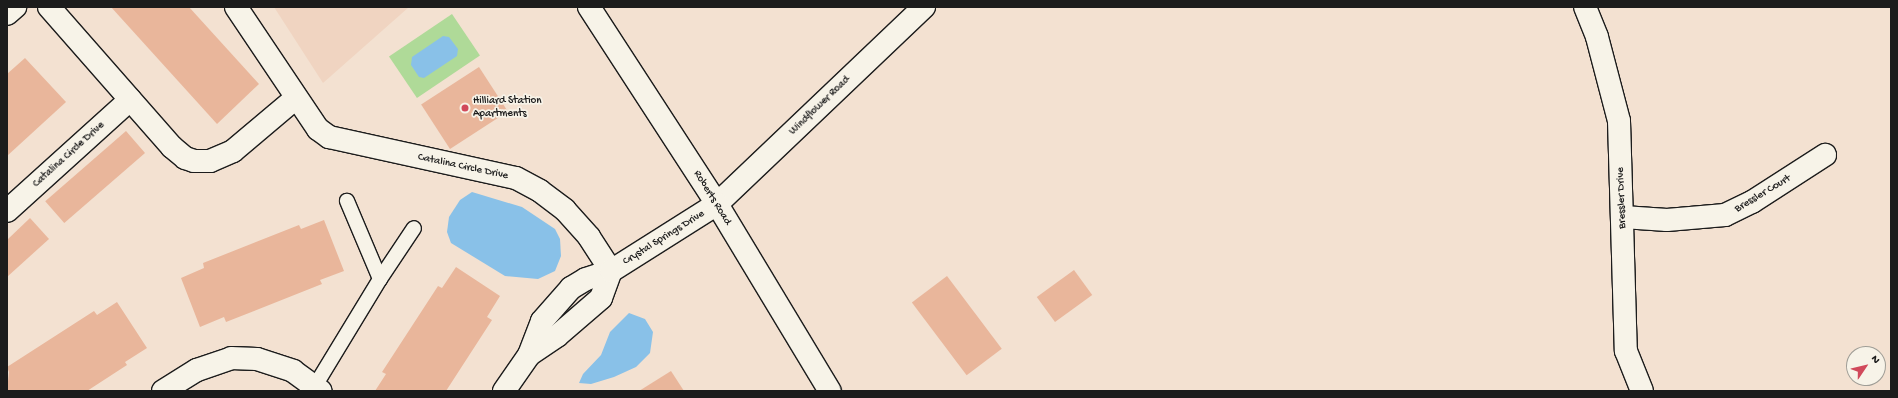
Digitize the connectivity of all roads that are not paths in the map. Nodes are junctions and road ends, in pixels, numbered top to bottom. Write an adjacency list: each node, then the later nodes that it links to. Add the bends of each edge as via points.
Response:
1 (15, 7): 7 (street)
2 (49, 7): 9 (street)
3 (236, 7): 8 (street, Catalina Circle Drive)
4 (589, 7): 12 (street, Roberts Road)
5 (924, 7): 12 (street, Windflower Road)
6 (1585, 7): 14 (street, Bressler Drive, via 1597,37 1619,122)
7 (7, 14)
8 (296, 98): 9 (street, via 247,140 219,158 194,161 185,158 172,147); 16 (street, Catalina Circle Drive, via 318,130 329,137 516,178 540,191 565,210 584,231)
9 (130, 100): 13 (street, Catalina Circle Drive)
10 (1825, 155): 14 (street, Bressler Court, via 1752,202 1725,216 1667,220)
11 (347, 201): 17 (lane)
12 (716, 204): 16 (street, Crystal Springs Drive); 21 (street, Roberts Road)
13 (7, 211)
14 (1623, 217): 22 (street, Bressler Drive, via 1626,351)
15 (414, 228): 17 (lane)
16 (611, 271): 20 (street, Crystal Springs Drive, via 586,279 571,288 542,321 529,354)
17 (380, 279): 18 (lane)
18 (318, 388): 19 (street, via 293,371 264,361 231,358 197,370)
19 (163, 391)
20 (504, 391)
21 (830, 391)
22 (1642, 391)

